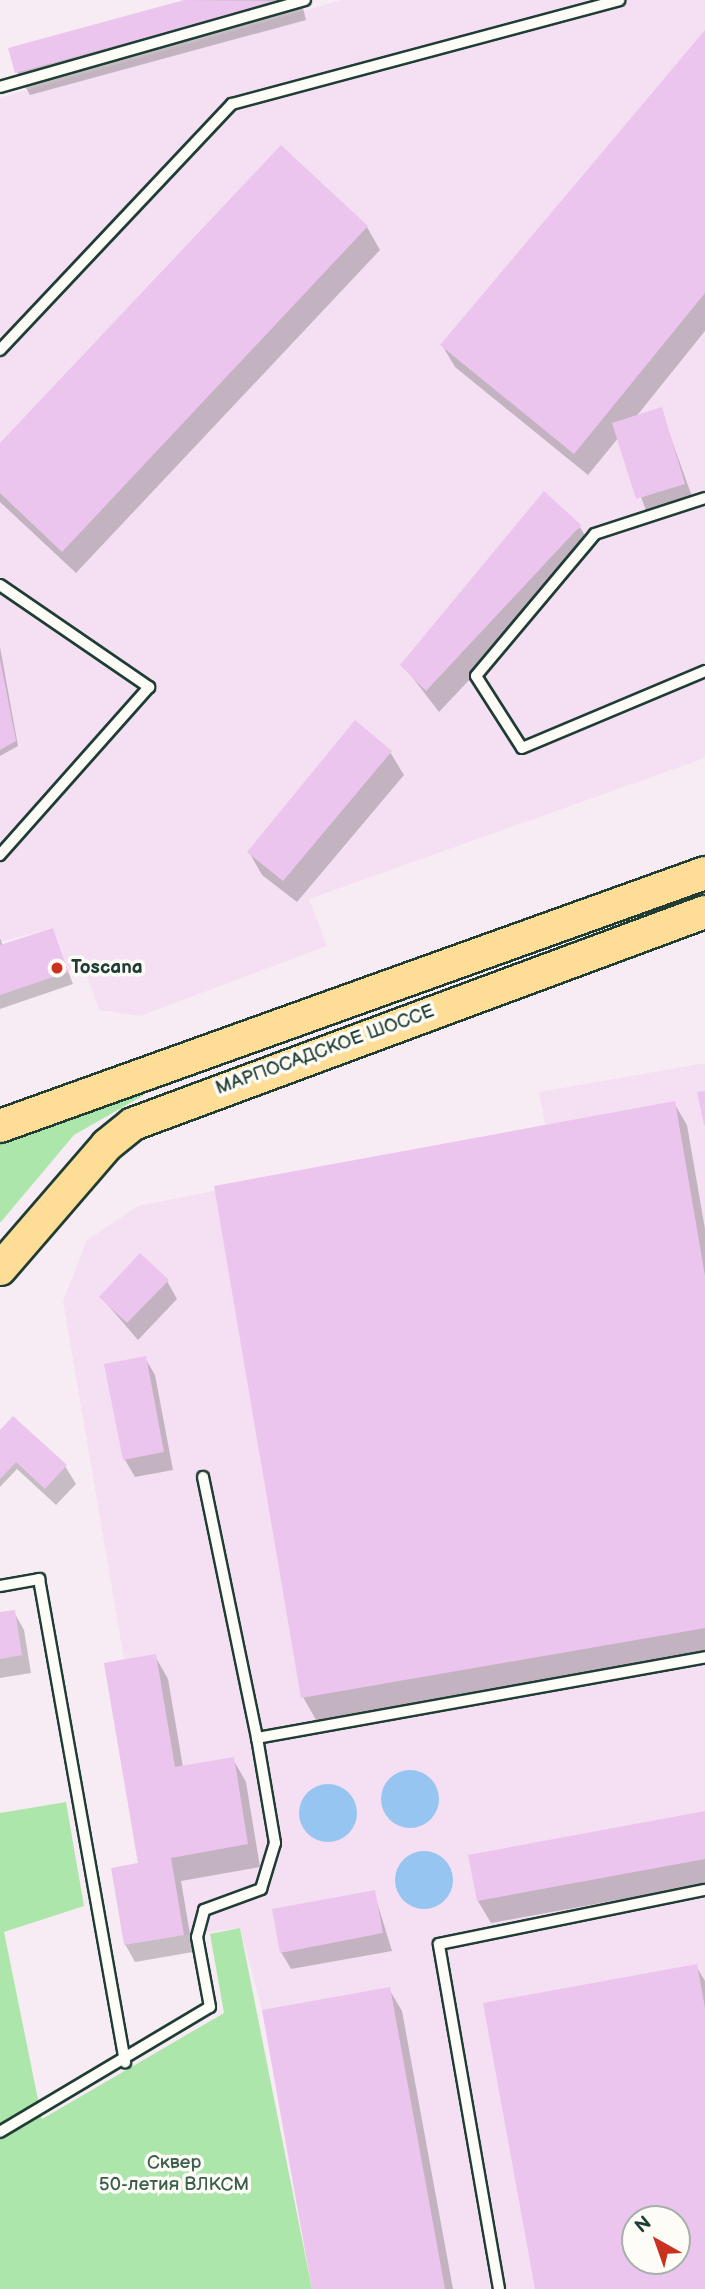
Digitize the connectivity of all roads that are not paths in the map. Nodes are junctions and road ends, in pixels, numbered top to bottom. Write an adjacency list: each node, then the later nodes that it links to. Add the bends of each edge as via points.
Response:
1 (305, 0): 3 (lane)
2 (619, 0): 4 (lane, via 232,104)
3 (0, 87)
4 (0, 350)
5 (705, 498): 7 (lane, via 595,534 476,676 522,748)
6 (0, 585): 8 (lane, via 149,687)
7 (705, 671)
8 (0, 855)
9 (705, 873): 11 (main road, МАРПОСАДСКОЕ ШОССЕ)
10 (705, 912): 12 (main road, МАРПОСАДСКОЕ ШОССЕ, via 133,1124 107,1145)
11 (0, 1126)
12 (0, 1269)
13 (203, 1477): 16 (lane)
14 (0, 1586): 18 (lane, via 39,1579)
15 (705, 1657): 16 (lane)
16 (257, 1738): 18 (lane, via 275,1843 261,1889 204,1910 197,1937 210,2007)
17 (705, 1890): 20 (lane, via 439,1944)
18 (125, 2062): 19 (lane)
19 (0, 2132)
20 (499, 2289)

